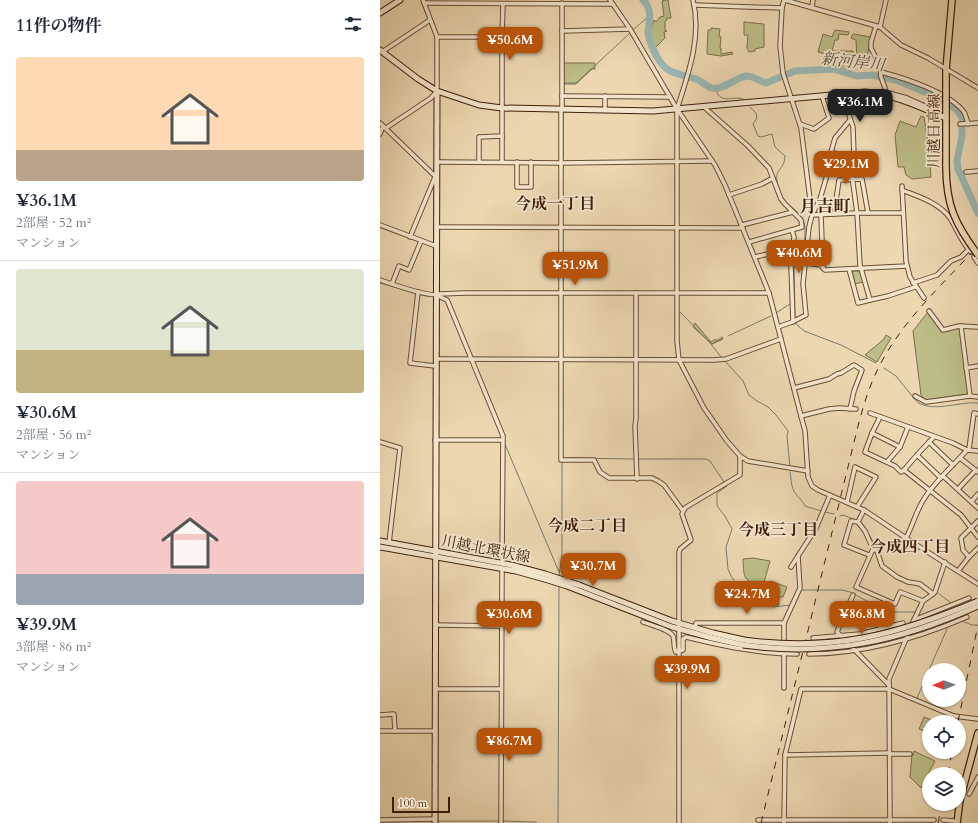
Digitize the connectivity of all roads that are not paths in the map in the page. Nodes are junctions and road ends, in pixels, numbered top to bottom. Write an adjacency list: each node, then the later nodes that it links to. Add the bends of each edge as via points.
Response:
1 (400, 0): 17 (street)
2 (693, 0): 13 (street)
3 (716, 0): 14 (street)
4 (785, 0): 15 (street); 16 (street)
5 (813, 0): 15 (street)
6 (886, 0): 19 (street)
7 (952, 0): 25 (main road, 川越日高線)
8 (424, 2): 12 (street); 18 (street)
9 (521, 2): 11 (street); 12 (street)
10 (611, 2): 11 (street); 20 (street)
11 (562, 3): 21 (street)
12 (503, 4): 23 (street)
13 (694, 5): 14 (street); 40 (street, via 696,33 689,73)
14 (716, 6): 16 (street)
15 (812, 7): 19 (street)
16 (782, 8): 35 (street, via 780,46 783,73)
17 (380, 13)
18 (430, 20): 22 (street); 24 (street)
19 (878, 26): 25 (street, via 901,45); 26 (street, via 871,48)
20 (630, 29): 21 (street); 34 (street)
21 (562, 30): 31 (street)
22 (437, 37): 23 (street); 28 (street)
23 (502, 37): 37 (street)
24 (381, 52): 28 (street)
25 (946, 70): 27 (street); 43 (main road, 川越日高線, bridge)
26 (881, 74): 30 (street); 49 (street, via 905,78 950,100 965,113)
27 (978, 88)
28 (437, 92): 37 (street, via 479,105); 50 (street); 56 (street)
29 (842, 94): 30 (street); 33 (street); 44 (street)
30 (885, 94): 41 (street, via 907,98); 43 (street)
31 (562, 96): 32 (street); 38 (street)
32 (605, 96): 34 (street); 39 (street)
33 (822, 96): 35 (street); 47 (street, via 829,118 814,129)
34 (670, 97): 40 (street)
35 (792, 99): 36 (street); 47 (street)
36 (704, 107): 40 (street); 66 (street, via 759,157 769,168)
37 (502, 108): 38 (street); 52 (street)
38 (561, 109): 39 (street); 62 (street)
39 (605, 110): 40 (street)
40 (677, 110): 55 (street); 61 (street)
41 (934, 110)
42 (933, 116): 45 (street)
43 (946, 118): 89 (main road, 川越日高線, bridge, via 947,192 953,214)
44 (850, 120): 53 (street, via 833,141); 54 (street, via 853,127)
45 (936, 120)
46 (978, 123): 49 (street)
47 (800, 124): 74 (street)
48 (960, 124): 49 (street)
49 (967, 124)
50 (383, 126): 51 (street); 65 (street)
51 (380, 134)
52 (502, 136): 57 (street, via 479,137); 58 (street)
53 (833, 154): 54 (street); 74 (street, via 820,199)
54 (854, 157): 67 (street)
55 (712, 161): 61 (street); 68 (street)
56 (437, 162): 57 (street); 65 (street)
57 (479, 162): 58 (street)
58 (502, 162): 59 (street)
59 (517, 162): 60 (street); 60 (street, via 517,187 531,187)
60 (531, 162): 62 (street)
61 (677, 162): 62 (street); 81 (street)
62 (561, 163): 80 (street)
63 (978, 171): 64 (street)
64 (966, 172)
65 (436, 178): 77 (street); 84 (street)
66 (773, 178): 68 (street); 69 (street, via 781,199)
67 (853, 180): 70 (street); 72 (street, via 839,180); 73 (street, via 862,179)
68 (729, 195): 78 (street)
69 (793, 212): 78 (street); 79 (street, via 801,220)
70 (857, 213): 72 (street); 73 (street); 95 (street)
71 (903, 213): 73 (street); 93 (street); 99 (street, via 902,188 934,203 944,212 969,251 951,261 937,275)
72 (834, 214): 75 (street)
73 (868, 214)
74 (812, 215): 75 (street); 82 (street)
75 (821, 215): 94 (street)
76 (380, 225): 84 (street)
77 (437, 227): 80 (street); 87 (street)
78 (742, 227): 81 (street); 86 (street)
79 (802, 227): 82 (street); 83 (street)
80 (561, 228): 81 (street); 101 (street)
81 (677, 228): 103 (street)
82 (809, 228): 91 (street)
83 (792, 230): 86 (street); 88 (street)
84 (410, 237): 85 (street)
85 (421, 241): 87 (street); 98 (street, via 409,270 399,266)
86 (749, 242): 90 (street)
87 (436, 246): 105 (street)
88 (793, 248): 90 (street); 109 (street)
89 (976, 256): 92 (street)
90 (755, 257): 104 (street)
91 (806, 263): 94 (street, via 821,265); 109 (street, via 803,284 806,315)
92 (978, 263)
93 (907, 266): 95 (street); 99 (street)
94 (823, 268): 96 (street)
95 (861, 268): 96 (street); 107 (street)
96 (849, 269): 107 (street, via 858,303)
97 (380, 280): 98 (street)
98 (392, 284): 100 (street)
99 (914, 285): 106 (street); 107 (street, via 888,296)
100 (418, 292): 105 (street); 119 (street, via 410,363)
101 (561, 293): 102 (street); 105 (street); 116 (street)
102 (636, 293): 103 (street); 117 (street)
103 (677, 293): 104 (street); 118 (street)
104 (769, 293): 111 (street)
105 (436, 295): 114 (street); 115 (street, via 447,300)
106 (924, 298)
107 (870, 300)
108 (929, 310): 110 (street, via 943,330)
109 (792, 322): 111 (street)
110 (961, 326): 112 (street); 121 (street)
111 (778, 327): 113 (street)
112 (978, 327)
113 (781, 339): 118 (street, via 726,359); 122 (street)
114 (436, 359): 115 (street); 119 (street)
115 (470, 359): 116 (street); 136 (street, via 503,436)
116 (560, 359): 117 (street); 151 (street, via 561,460 594,460 600,472 609,478)
117 (636, 359): 118 (street); 151 (street)
118 (679, 360): 143 (street, via 704,408)
119 (436, 366): 135 (street)
120 (978, 366): 121 (street)
121 (966, 368): 124 (street)
122 (794, 388): 126 (street, via 824,381 854,365 862,370); 130 (street)
123 (915, 396): 124 (street, via 926,402)
124 (970, 396): 125 (street)
125 (978, 397)
126 (850, 409): 127 (street); 130 (street, via 829,409)
127 (856, 409)
128 (870, 413): 131 (street)
129 (978, 414): 140 (street, via 974,414)
130 (801, 416): 148 (street, via 805,431)
131 (880, 417): 132 (street); 133 (street)
132 (908, 427): 134 (street); 139 (street)
133 (872, 433): 139 (street); 145 (street, via 865,452)
134 (934, 437): 138 (street); 140 (street)
135 (435, 440): 136 (street); 172 (street)
136 (502, 440): 177 (street)
137 (380, 442): 168 (street, via 400,448)
138 (929, 442): 142 (street); 146 (street)
139 (900, 447): 145 (street)
140 (968, 449): 141 (street); 144 (street)
141 (978, 450)
142 (917, 455): 147 (street); 150 (street)
143 (740, 456): 148 (street, via 748,461); 161 (street, via 740,475)
144 (960, 458): 146 (street); 149 (street)
145 (887, 462): 147 (street, via 901,472)
146 (953, 465): 150 (street)
147 (904, 470): 153 (street)
148 (808, 471): 155 (street, via 812,486)
149 (977, 471): 152 (street)
150 (942, 477): 152 (street); 153 (street)
151 (637, 479): 161 (street, via 652,478 661,483)
152 (958, 489): 156 (street)
153 (930, 491): 164 (street, via 961,515); 166 (street, via 918,509)
154 (978, 494): 156 (street)
155 (830, 495): 157 (street); 174 (street, via 816,528)
156 (972, 501): 159 (street)
157 (847, 502): 158 (street); 158 (street, via 855,467 876,477)
158 (857, 507): 160 (street)
159 (978, 508)
160 (864, 510): 163 (street); 166 (street)
161 (683, 511): 195 (street, via 691,540 679,552)
162 (978, 521): 164 (street)
163 (858, 522): 170 (street); 173 (street, via 851,521 844,545)
164 (971, 528): 165 (street); 175 (street, via 961,538 963,550)
165 (978, 537)
166 (906, 538): 176 (street)
167 (380, 541): 168 (street, 川越北環状線)
168 (389, 543): 172 (street, 川越北環状線)
169 (380, 547): 172 (street, 川越北環状線)
170 (873, 549): 173 (street); 183 (street, via 877,551 882,566 897,577 920,584)
171 (978, 549): 175 (street)
172 (435, 554): 177 (street, 川越北環状線); 179 (street, 川越北環状線); 193 (street)
173 (869, 555): 182 (street)
174 (798, 556): 178 (street); 191 (street, via 799,592)
175 (969, 557): 180 (street)
176 (945, 562): 180 (street); 183 (street)
177 (502, 563): 195 (street, 川越北環状線, via 579,585)
178 (792, 567)
179 (502, 569): 194 (street); 195 (street, 川越北環状線, via 567,586)
180 (958, 571): 181 (street)
181 (978, 584)
182 (856, 587): 185 (street, via 895,604 900,592); 197 (street, via 837,632)
183 (933, 594): 185 (street)
184 (969, 598): 189 (street)
185 (922, 601): 189 (street)
186 (978, 601): 200 (street, 川越北環状線, bridge, via 924,623 867,638 830,643)
187 (978, 606): 200 (street, 川越北環状線, bridge, via 926,627 868,643 798,649)
188 (967, 617): 199 (street)
189 (914, 620): 199 (street)
190 (643, 622): 202 (street, via 670,632 674,637 674,649)
191 (784, 623): 196 (street, via 696,623); 203 (street)
192 (903, 623): 197 (street)
193 (435, 625): 194 (street); 208 (street)
194 (501, 626): 209 (street)
195 (678, 626): 196 (street, 川越北環状線); 200 (street, 川越北環状線, via 712,638); 202 (street)
196 (695, 628): 200 (street, 川越北環状線)
197 (841, 636): 198 (street); 201 (street)
198 (813, 638)
199 (905, 640): 201 (street); 206 (street, via 889,679)
200 (744, 642)
201 (855, 651): 205 (street); 206 (street)
202 (679, 652): 203 (street, via 683,650 683,639 686,637 743,650); 229 (street)
203 (784, 654): 204 (street); 207 (street)
204 (797, 654)
205 (809, 654)
206 (889, 687): 211 (street, via 954,716); 216 (street); 218 (street, via 801,689)
207 (784, 688)
208 (435, 689): 209 (street); 214 (street)
209 (501, 689): 228 (street)
210 (380, 715): 213 (street, via 394,714)
211 (978, 720)
212 (380, 731): 213 (street)
213 (395, 731): 214 (street)
214 (435, 731): 225 (street)
215 (978, 734): 230 (main road, via 960,800)
216 (890, 754): 217 (street); 218 (street); 227 (street)
217 (910, 754)
218 (785, 755): 226 (street)
219 (978, 777): 220 (street)
220 (970, 794)
221 (380, 820): 225 (street)
222 (758, 820): 226 (street)
223 (934, 820): 227 (street)
224 (943, 820): 230 (street)
225 (435, 821)
226 (784, 822): 227 (street)
227 (890, 822)
228 (501, 823)
229 (679, 823)
230 (957, 823)

